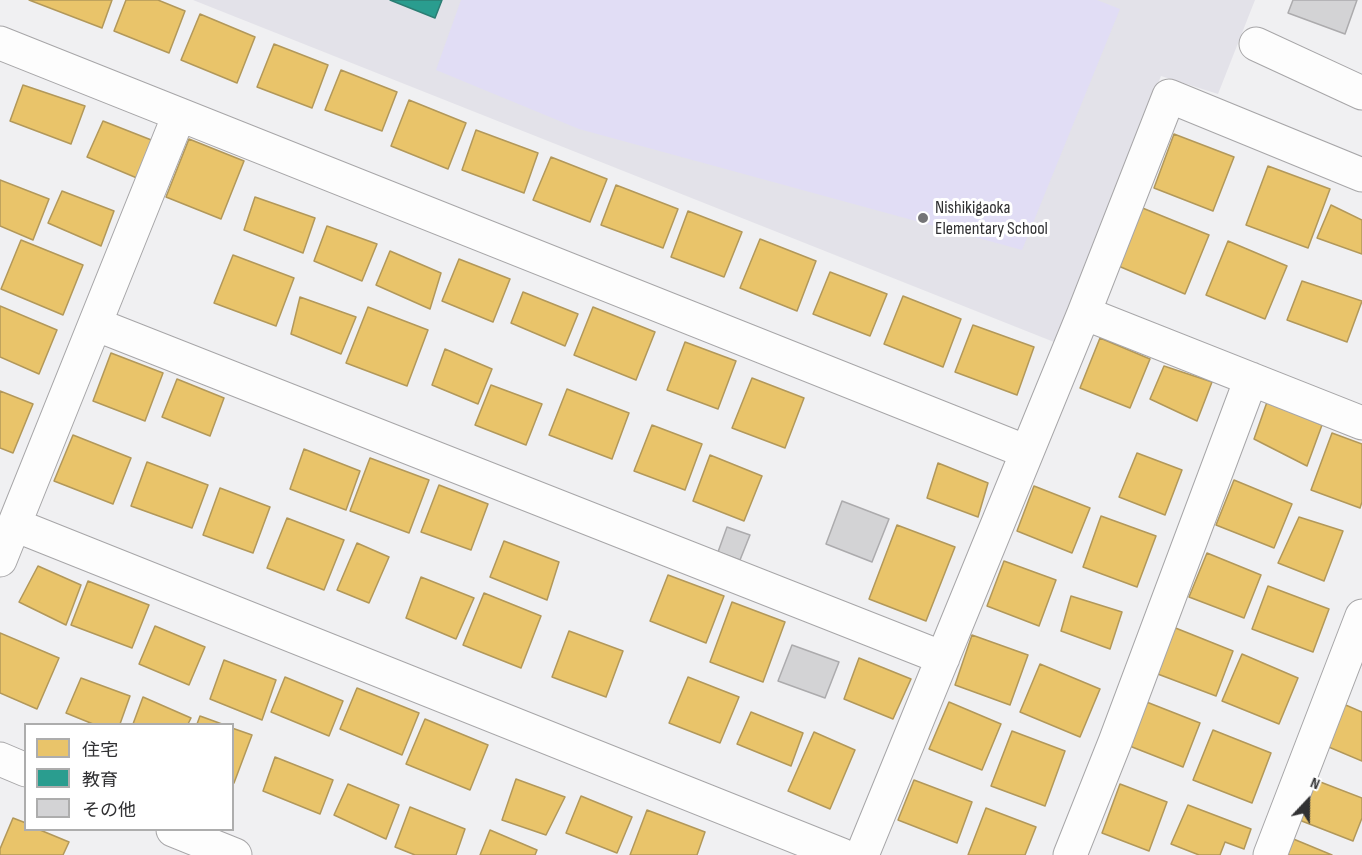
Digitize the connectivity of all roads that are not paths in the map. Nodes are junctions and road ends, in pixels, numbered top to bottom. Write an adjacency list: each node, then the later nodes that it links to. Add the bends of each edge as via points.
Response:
1 (0, 43): 4 (street)
2 (1256, 44): 3 (street)
3 (1362, 93)
4 (178, 115): 7 (street); 10 (street)
5 (1362, 175): 6 (street, via 1169,96)
6 (1084, 313): 8 (street); 10 (street)
7 (95, 324): 11 (street); 14 (street)
8 (1251, 379): 9 (street); 21 (street)
9 (1362, 423)
10 (1027, 452): 14 (street)
11 (15, 525): 12 (street); 19 (street)
12 (0, 560)
13 (1362, 616): 22 (street)
14 (943, 658): 20 (street)
15 (0, 759): 16 (street)
16 (24, 769)
17 (176, 831): 18 (street)
18 (236, 855)
19 (842, 855)
20 (862, 855)
21 (1070, 855)
22 (1270, 855)

